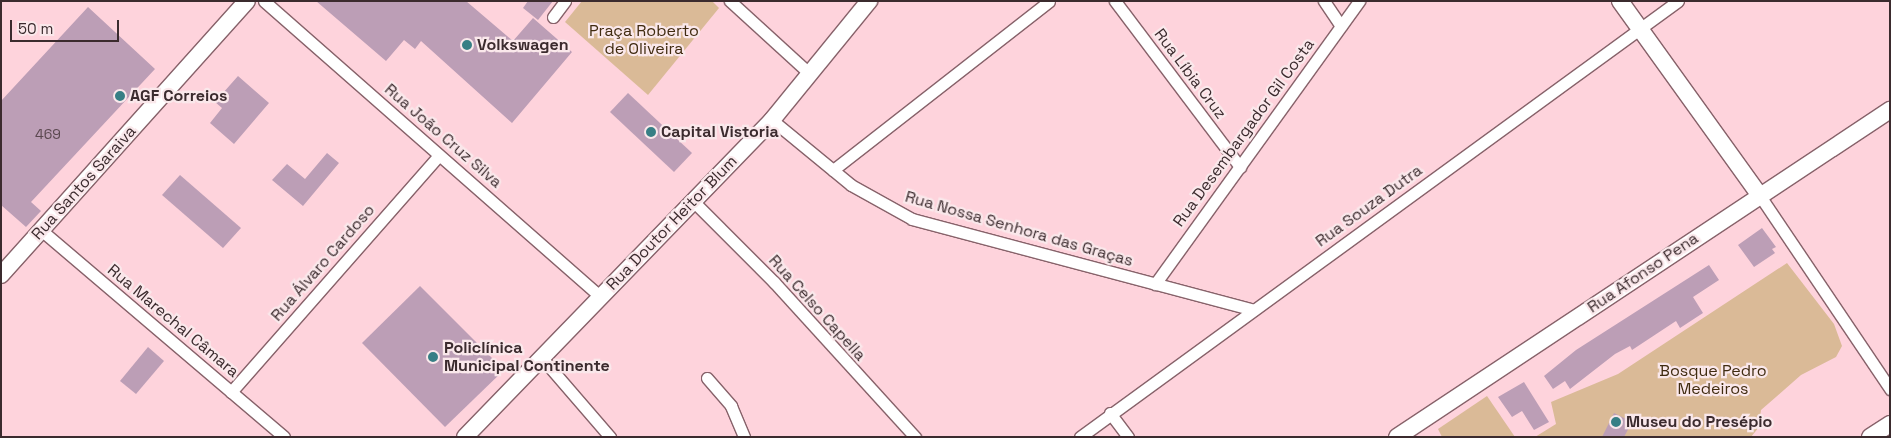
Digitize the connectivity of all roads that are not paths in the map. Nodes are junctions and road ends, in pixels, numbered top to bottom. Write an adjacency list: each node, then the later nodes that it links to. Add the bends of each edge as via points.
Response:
1 (247, 1): 23 (main road, Rua Santos Saraiva)
2 (264, 1): 18 (street, Rua João Cruz Silva)
3 (564, 1): 12 (street)
4 (730, 1): 15 (street)
5 (868, 1): 15 (main road, Rua Doutor Heitor Blum)
6 (1049, 1): 20 (street)
7 (1115, 1): 19 (street, Rua Líbia Cruz)
8 (1324, 1): 13 (street)
9 (1359, 1): 13 (street, Rua Desembargador Gil Costa)
10 (1620, 1): 14 (main road)
11 (1678, 1): 14 (street, Rua Souza Dutra)
12 (553, 16)
13 (1341, 26): 19 (street, Rua Desembargador Gil Costa)
14 (1641, 30): 21 (main road); 27 (street, Rua Souza Dutra)
15 (810, 74): 17 (main road, Rua Doutor Heitor Blum)
16 (1890, 110): 21 (main road, Rua Afonso Pena)
17 (772, 120): 20 (street, Rua Nossa Senhora das Graças); 22 (main road, Rua Doutor Heitor Blum)
18 (440, 155): 26 (street, Rua João Cruz Silva); 31 (street, Rua Álvaro Cardoso)
19 (1240, 167): 25 (street, Rua Desembargador Gil Costa)
20 (833, 170): 25 (street, Rua Nossa Senhora das Graças, via 868,196 912,219)
21 (1760, 196): 30 (street); 41 (main road, Rua Afonso Pena)
22 (694, 202): 26 (main road, Rua Doutor Heitor Blum); 38 (street, Rua Celso Capella, via 774,282)
23 (41, 230): 24 (main road, Rua Santos Saraiva); 31 (street, Rua Marechal Câmara)
24 (1, 275)
25 (1155, 284): 27 (street, Rua Nossa Senhora das Graças)
26 (600, 296): 28 (main road, Rua Doutor Heitor Blum)
27 (1253, 310): 32 (street, Rua Souza Dutra)
28 (541, 357): 35 (main road, Rua Doutor Heitor Blum); 36 (street)
29 (706, 378): 37 (street, via 731,406)
30 (1890, 389)
31 (231, 392): 34 (street, Rua Marechal Câmara)
32 (1110, 413): 39 (street, Rua Souza Dutra); 40 (street)
33 (1890, 424): 42 (main road)
34 (284, 437)
35 (465, 437)
36 (610, 437)
37 (744, 437)
38 (915, 437)
39 (1080, 437)
40 (1128, 437)
41 (1397, 437)
42 (1870, 437)

